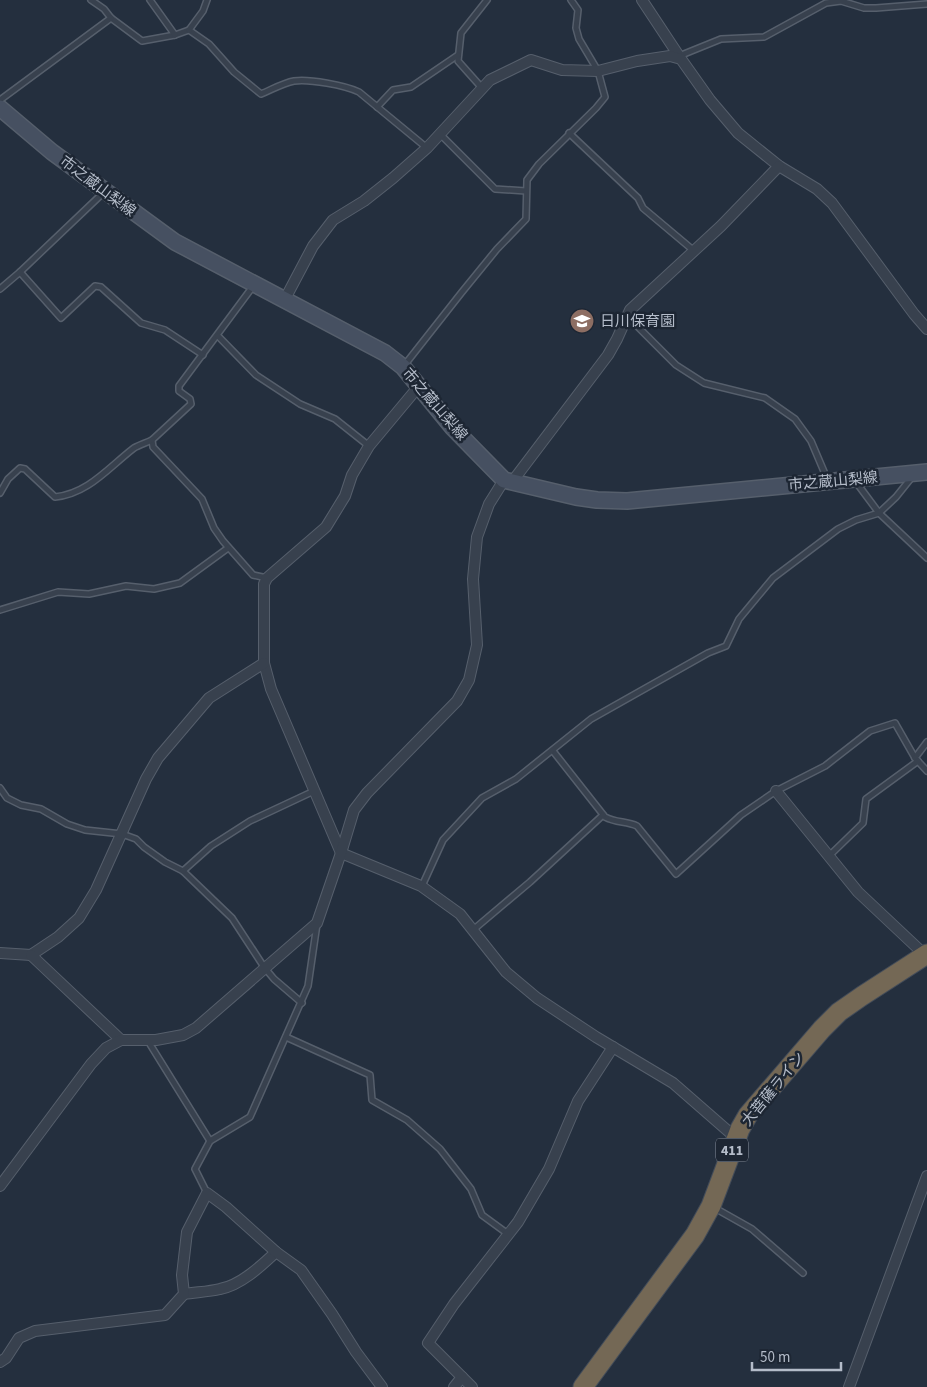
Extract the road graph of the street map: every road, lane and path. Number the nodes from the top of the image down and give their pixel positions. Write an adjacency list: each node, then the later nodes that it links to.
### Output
1 (91, 0): 8 (lane)
2 (150, 0): 10 (lane)
3 (207, 0): 9 (lane)
4 (487, 0): 11 (lane)
5 (570, 0): 13 (lane)
6 (642, 0): 12 (street)
7 (927, 4): 12 (lane)
8 (111, 18): 10 (lane); 15 (lane)
9 (189, 30): 10 (lane); 16 (lane)
10 (175, 35)
11 (458, 55): 14 (lane); 16 (lane)
12 (680, 57): 13 (street); 21 (street)
13 (598, 71): 14 (street); 18 (lane)
14 (482, 88): 19 (street)
15 (0, 100)
16 (377, 107): 20 (lane)
17 (0, 108): 22 (main road, 市之蔵山梨線)
18 (569, 133): 23 (lane); 24 (lane)
19 (440, 134): 20 (street); 23 (lane)
20 (427, 148): 28 (street)
21 (779, 166): 24 (street); 30 (street)
22 (104, 191): 25 (lane); 26 (main road, 市之蔵山梨線)
23 (526, 191): 33 (lane)
24 (693, 250): 29 (street)
25 (20, 272): 27 (lane); 32 (lane)
26 (255, 284): 28 (main road, 市之蔵山梨線); 31 (lane)
27 (0, 289)
28 (285, 299): 33 (main road, 市之蔵山梨線)
29 (627, 316): 39 (street); 40 (lane)
30 (927, 329)
31 (218, 336): 32 (lane); 36 (lane)
32 (203, 355): 35 (lane)
33 (403, 367): 34 (main road, 市之蔵山梨線)
34 (419, 386): 36 (street); 39 (main road, 市之蔵山梨線)
35 (152, 440): 41 (lane); 43 (lane)
36 (369, 446): 45 (street)
37 (921, 472): 38 (main road, 市之蔵山梨線); 42 (lane)
38 (853, 479): 40 (main road, 市之蔵山梨線); 42 (lane)
39 (508, 481): 40 (main road, 市之蔵山梨線); 57 (street)
40 (828, 481)
41 (0, 493)
42 (879, 512): 44 (lane); 49 (lane)
43 (228, 548): 45 (lane); 46 (lane)
44 (927, 558)
45 (267, 578): 47 (street)
46 (0, 610)
47 (264, 663): 53 (street); 56 (street)
48 (927, 742): 50 (lane)
49 (553, 751): 55 (lane); 60 (lane)
50 (917, 759): 51 (lane); 54 (lane); 58 (lane)
51 (927, 772)
52 (0, 788): 56 (lane)
53 (314, 791): 57 (street); 59 (lane)
54 (776, 791): 55 (lane); 58 (street)
55 (603, 815): 62 (lane)
56 (122, 834): 59 (lane); 65 (street)
57 (341, 853): 60 (street); 61 (street)
58 (829, 856): 64 (street)
59 (183, 871): 66 (lane)
60 (422, 886): 62 (street)
61 (317, 923): 66 (street); 67 (lane)
62 (473, 930): 71 (street)
63 (0, 953): 65 (street)
64 (926, 954): 72 (highway, 大菩薩ライン / 411)
65 (31, 955): 69 (street)
66 (264, 967): 67 (lane); 70 (street)
67 (302, 1003): 68 (lane)
68 (286, 1036): 73 (lane); 78 (lane)
69 (121, 1040): 70 (street); 75 (street)
70 (147, 1040): 73 (lane)
71 (613, 1047): 72 (street); 78 (street)
72 (736, 1138): 77 (highway, 大菩薩ライン / 411)
73 (210, 1140): 76 (lane)
74 (927, 1176): 88 (street)
75 (0, 1186)
76 (207, 1193): 79 (street); 81 (street)
77 (711, 1206): 80 (lane); 87 (highway, 大菩薩ライン / 411)
78 (508, 1234): 83 (street)
79 (276, 1252): 81 (street); 84 (street)
80 (803, 1273)
81 (184, 1294): 82 (street)
82 (0, 1362)
83 (462, 1377): 85 (street); 86 (street)
84 (382, 1387)
85 (454, 1387)
86 (472, 1387)
87 (583, 1387)
88 (849, 1387)

